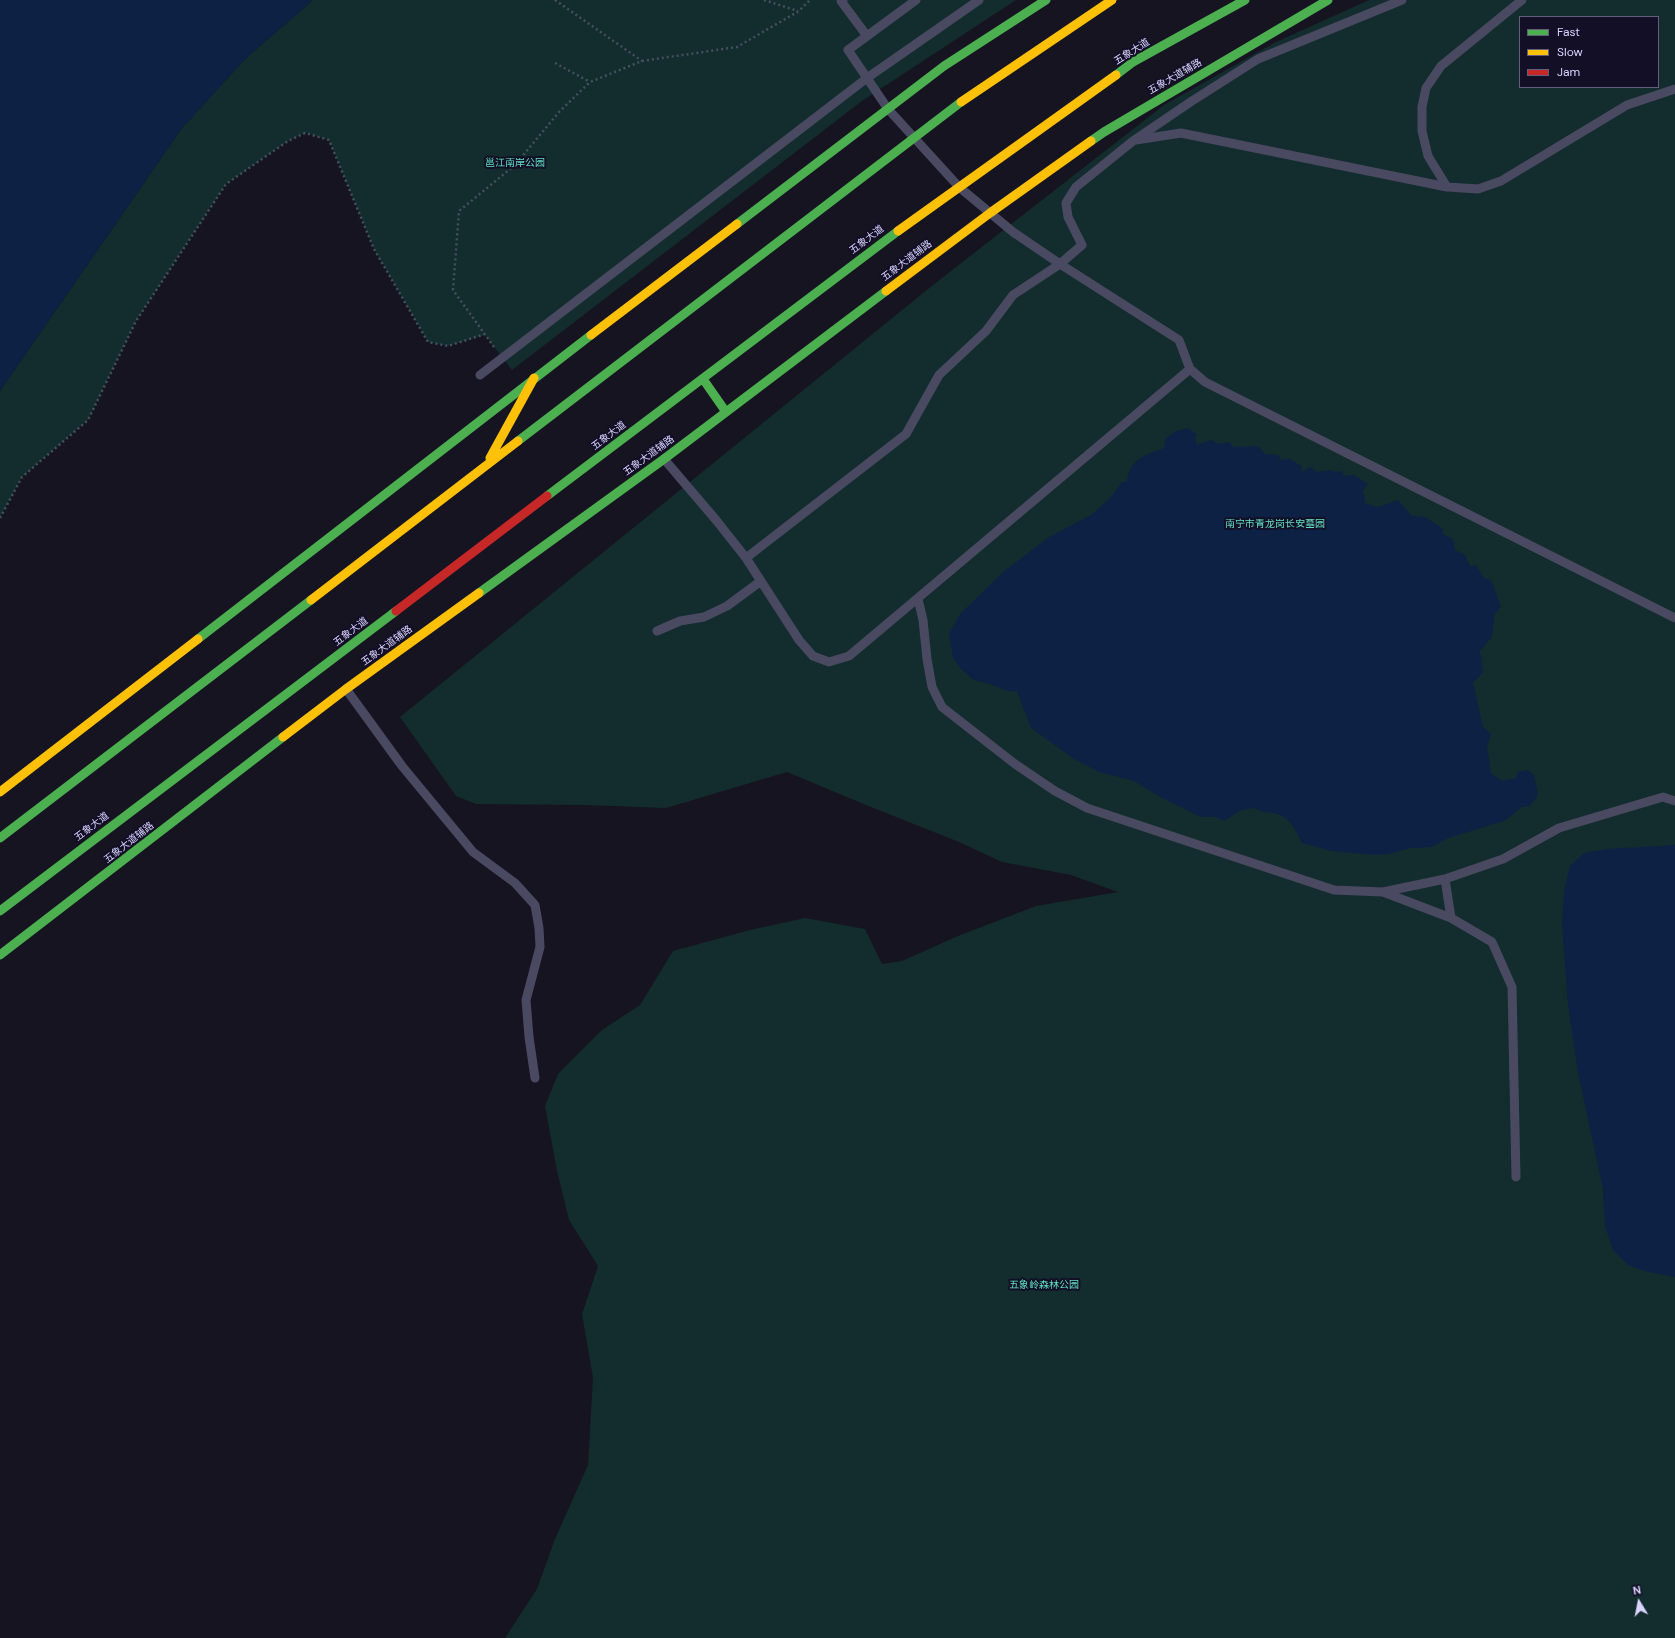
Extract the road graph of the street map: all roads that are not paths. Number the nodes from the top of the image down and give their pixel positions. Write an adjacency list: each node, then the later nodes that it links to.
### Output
1 (843, 0): 10 (lane)
2 (916, 0): 10 (lane)
3 (979, 0): 11 (lane)
4 (1046, 0): 13 (main road)
5 (1112, 0): 14 (main road)
6 (1246, 0): 17 (main road, 五象大道)
7 (1328, 0): 18 (main road, 五象大道辅路)
8 (1402, 0): 15 (lane)
9 (1522, 0): 16 (lane)
10 (867, 36): 11 (lane)
11 (867, 78): 13 (lane); 21 (lane)
12 (1675, 89): 16 (lane)
13 (888, 109): 14 (lane); 22 (main road)
14 (913, 138): 17 (lane); 26 (main road)
15 (1133, 141): 16 (lane); 19 (lane)
16 (1447, 186)
17 (958, 187): 18 (lane); 23 (main road, 五象大道)
18 (990, 213): 19 (lane); 24 (main road, 五象大道辅路)
19 (1060, 264): 20 (lane); 27 (lane)
20 (1190, 369): 29 (lane); 30 (lane)
21 (480, 375)
22 (534, 378): 26 (main road); 33 (main road)
23 (703, 379): 24 (main road); 38 (main road, 五象大道)
24 (726, 412): 25 (main road, 五象大道辅路)
25 (664, 459): 27 (lane); 32 (main road, 五象大道辅路)
26 (485, 466): 35 (main road)
27 (746, 558): 28 (lane)
28 (761, 581): 29 (lane); 31 (lane)
29 (918, 599): 37 (lane)
30 (1675, 618)
31 (658, 632)
32 (346, 689): 40 (main road, 五象大道辅路); 41 (lane)
33 (0, 792)
34 (1675, 801): 36 (lane)
35 (0, 838)
36 (1445, 879): 37 (lane); 39 (lane)
37 (1383, 892): 39 (lane)
38 (0, 911)
39 (1451, 918): 42 (lane)
40 (0, 955)
41 (535, 1078)
42 (1516, 1177)

